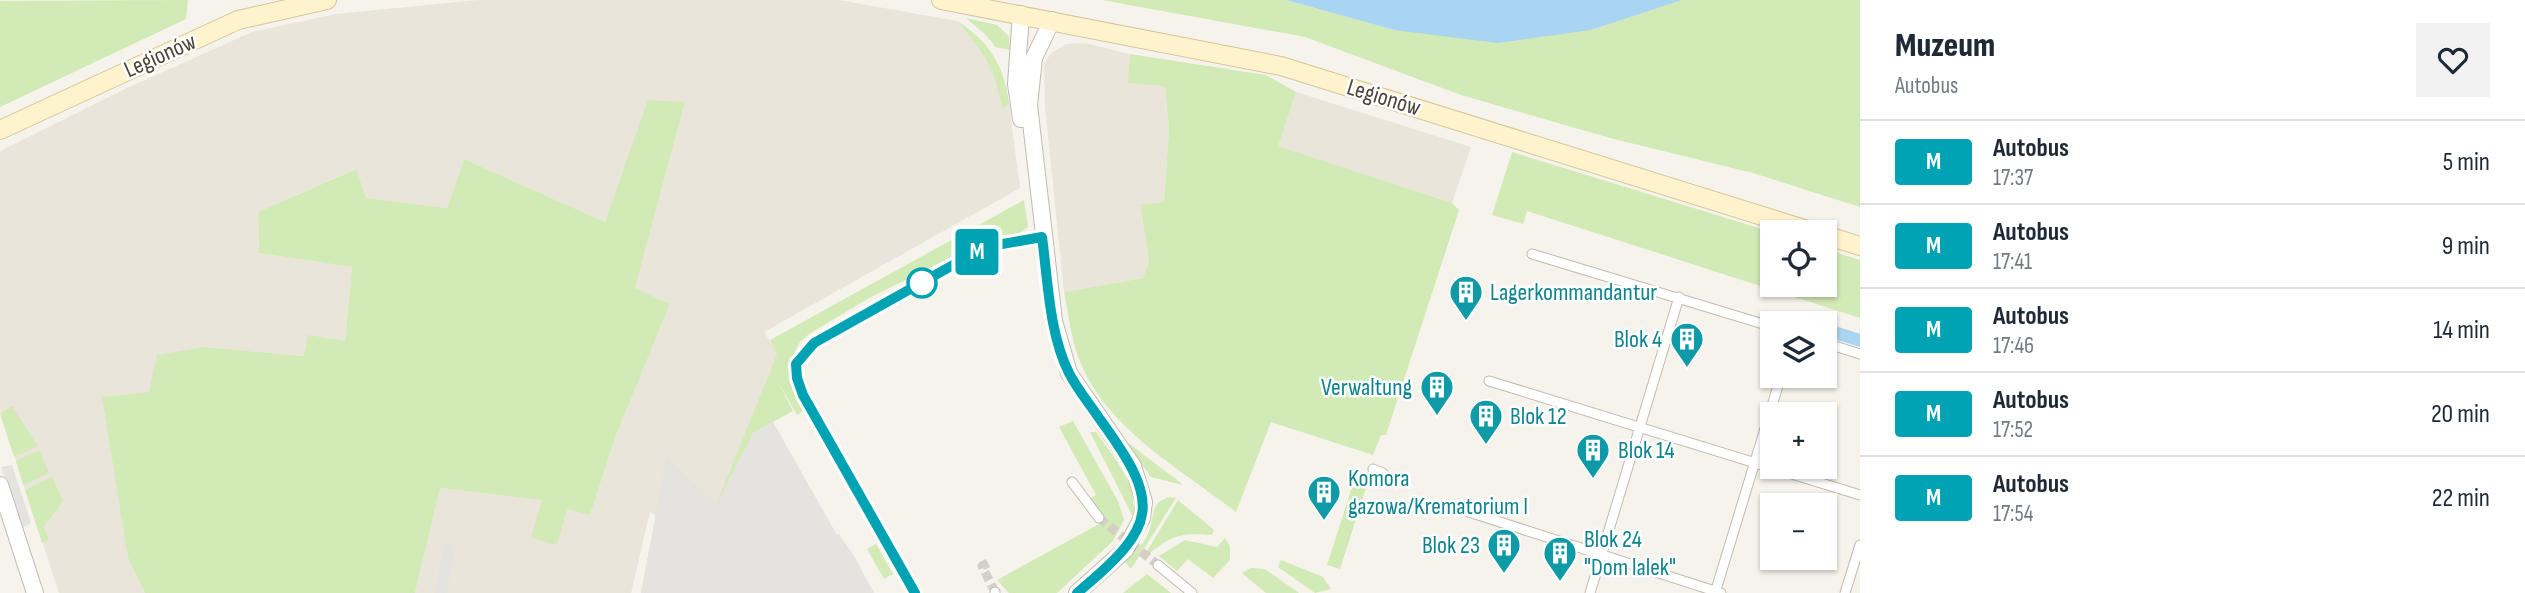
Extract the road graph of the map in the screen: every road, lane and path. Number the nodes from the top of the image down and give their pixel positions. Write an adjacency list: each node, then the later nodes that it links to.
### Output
1 (327, 0): 5 (main road, Legionów)
2 (941, 0): 3 (main road, Legionów)
3 (1021, 14): 4 (main road, Legionów); 6 (street)
4 (1052, 20): 6 (street); 7 (main road, Legionów)
5 (0, 130)
6 (1036, 189): 31 (street)
7 (1775, 220)
8 (1837, 239): 9 (main road)
9 (1860, 246)
10 (1532, 254): 11 (street)
11 (1679, 297): 12 (street); 17 (street)
12 (1760, 323)
13 (1837, 347): 14 (street)
14 (1860, 354)
15 (1489, 382): 17 (street)
16 (1777, 388): 18 (street)
17 (1640, 428): 18 (street); 27 (street)
18 (1755, 463): 23 (street); 29 (street)
19 (1373, 469): 20 (street)
20 (1383, 473)
21 (1072, 482): 25 (street)
22 (0, 485): 30 (street)
23 (1860, 495)
24 (1447, 505): 27 (street)
25 (1099, 518)
26 (1860, 545): 34 (street)
27 (1601, 555): 29 (street); 33 (street)
28 (1158, 565): 32 (street)
29 (1717, 592)
30 (35, 593)
31 (1077, 593)
32 (1192, 593)
33 (1590, 593)
34 (1845, 593)

